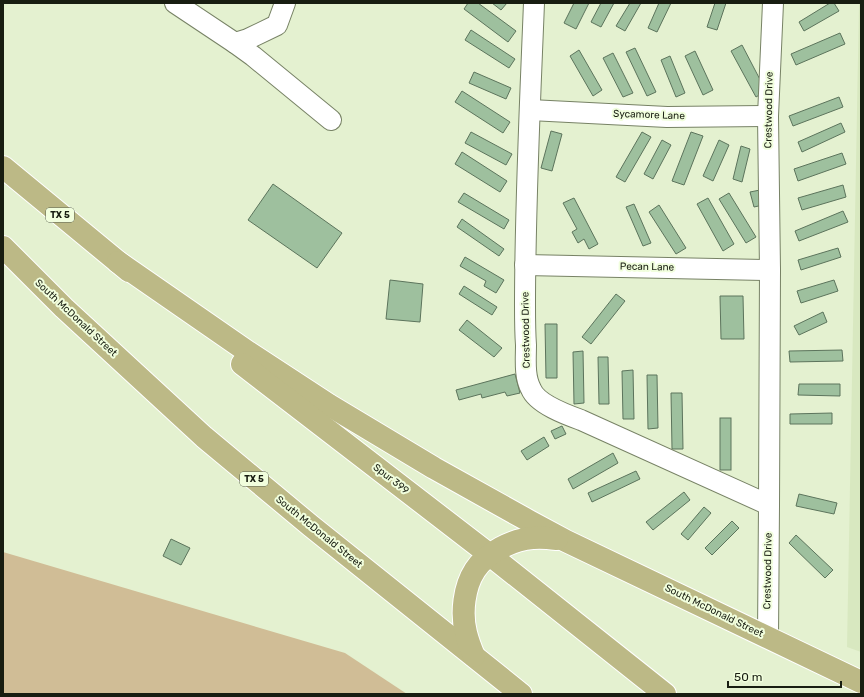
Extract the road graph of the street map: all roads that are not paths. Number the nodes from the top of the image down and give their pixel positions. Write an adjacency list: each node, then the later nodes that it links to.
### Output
1 (175, 3): 5 (lane)
2 (285, 3): 5 (lane)
3 (534, 3): 6 (lane, Crestwood Drive)
4 (772, 3): 7 (lane, Crestwood Drive)
5 (235, 43): 8 (lane)
6 (530, 110): 7 (lane, Sycamore Lane); 12 (lane, Crestwood Drive)
7 (768, 116): 13 (lane, Crestwood Drive)
8 (331, 120)
9 (3, 167): 11 (main road, TX 5)
10 (3, 247): 18 (main road, South McDonald Street / TX 5)
11 (118, 262): 15 (main road, TX 5); 16 (main road, Spur 399)
12 (525, 265): 13 (lane, Pecan Lane); 14 (lane, Crestwood Drive)
13 (770, 270): 14 (lane, Crestwood Drive)
14 (769, 506): 17 (lane, Crestwood Drive)
15 (566, 541): 16 (main road); 17 (main road, South McDonald Street / TX 5)
16 (490, 555): 18 (main road); 21 (main road, Spur 399)
17 (768, 637): 19 (main road, South McDonald Street / TX 5)
18 (474, 656): 20 (main road, South McDonald Street / TX 5)
19 (861, 682)
20 (520, 694)
21 (665, 694)

